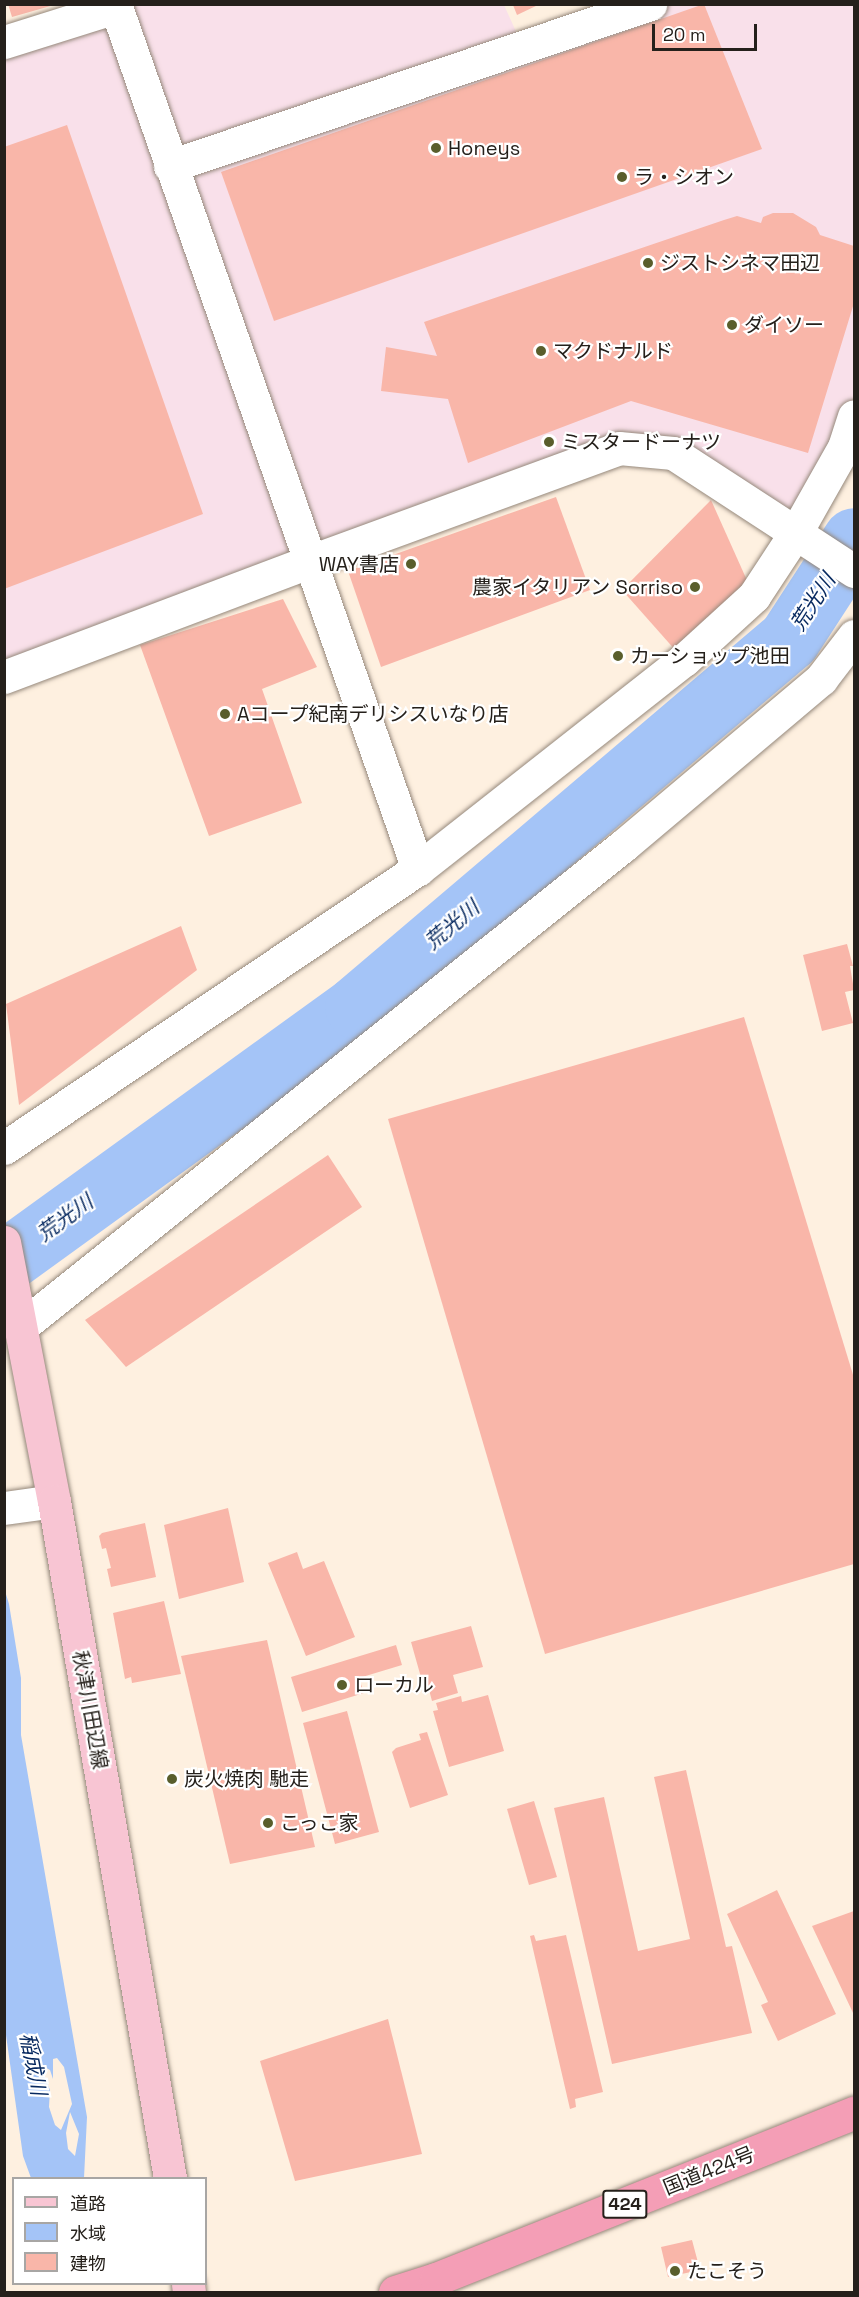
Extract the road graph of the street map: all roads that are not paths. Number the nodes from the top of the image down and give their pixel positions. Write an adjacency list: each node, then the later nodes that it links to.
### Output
1 (650, 4): 4 (street)
2 (116, 6): 3 (street); 4 (street)
3 (4, 42)
4 (170, 166): 7 (street)
5 (855, 417): 6 (street)
6 (806, 538): 7 (street); 8 (street); 11 (street)
7 (311, 561): 10 (street); 11 (street)
8 (855, 572)
9 (855, 636): 14 (street)
10 (4, 677)
11 (418, 869): 12 (street)
12 (4, 1148)
13 (4, 1242): 14 (main road, 秋津川田辺線)
14 (22, 1326): 15 (main road, 秋津川田辺線)
15 (54, 1501): 16 (street); 18 (main road, 秋津川田辺線)
16 (8, 1507)
17 (855, 2113): 19 (highway, 国道424号 / 424)
18 (170, 2177)
19 (394, 2292)

